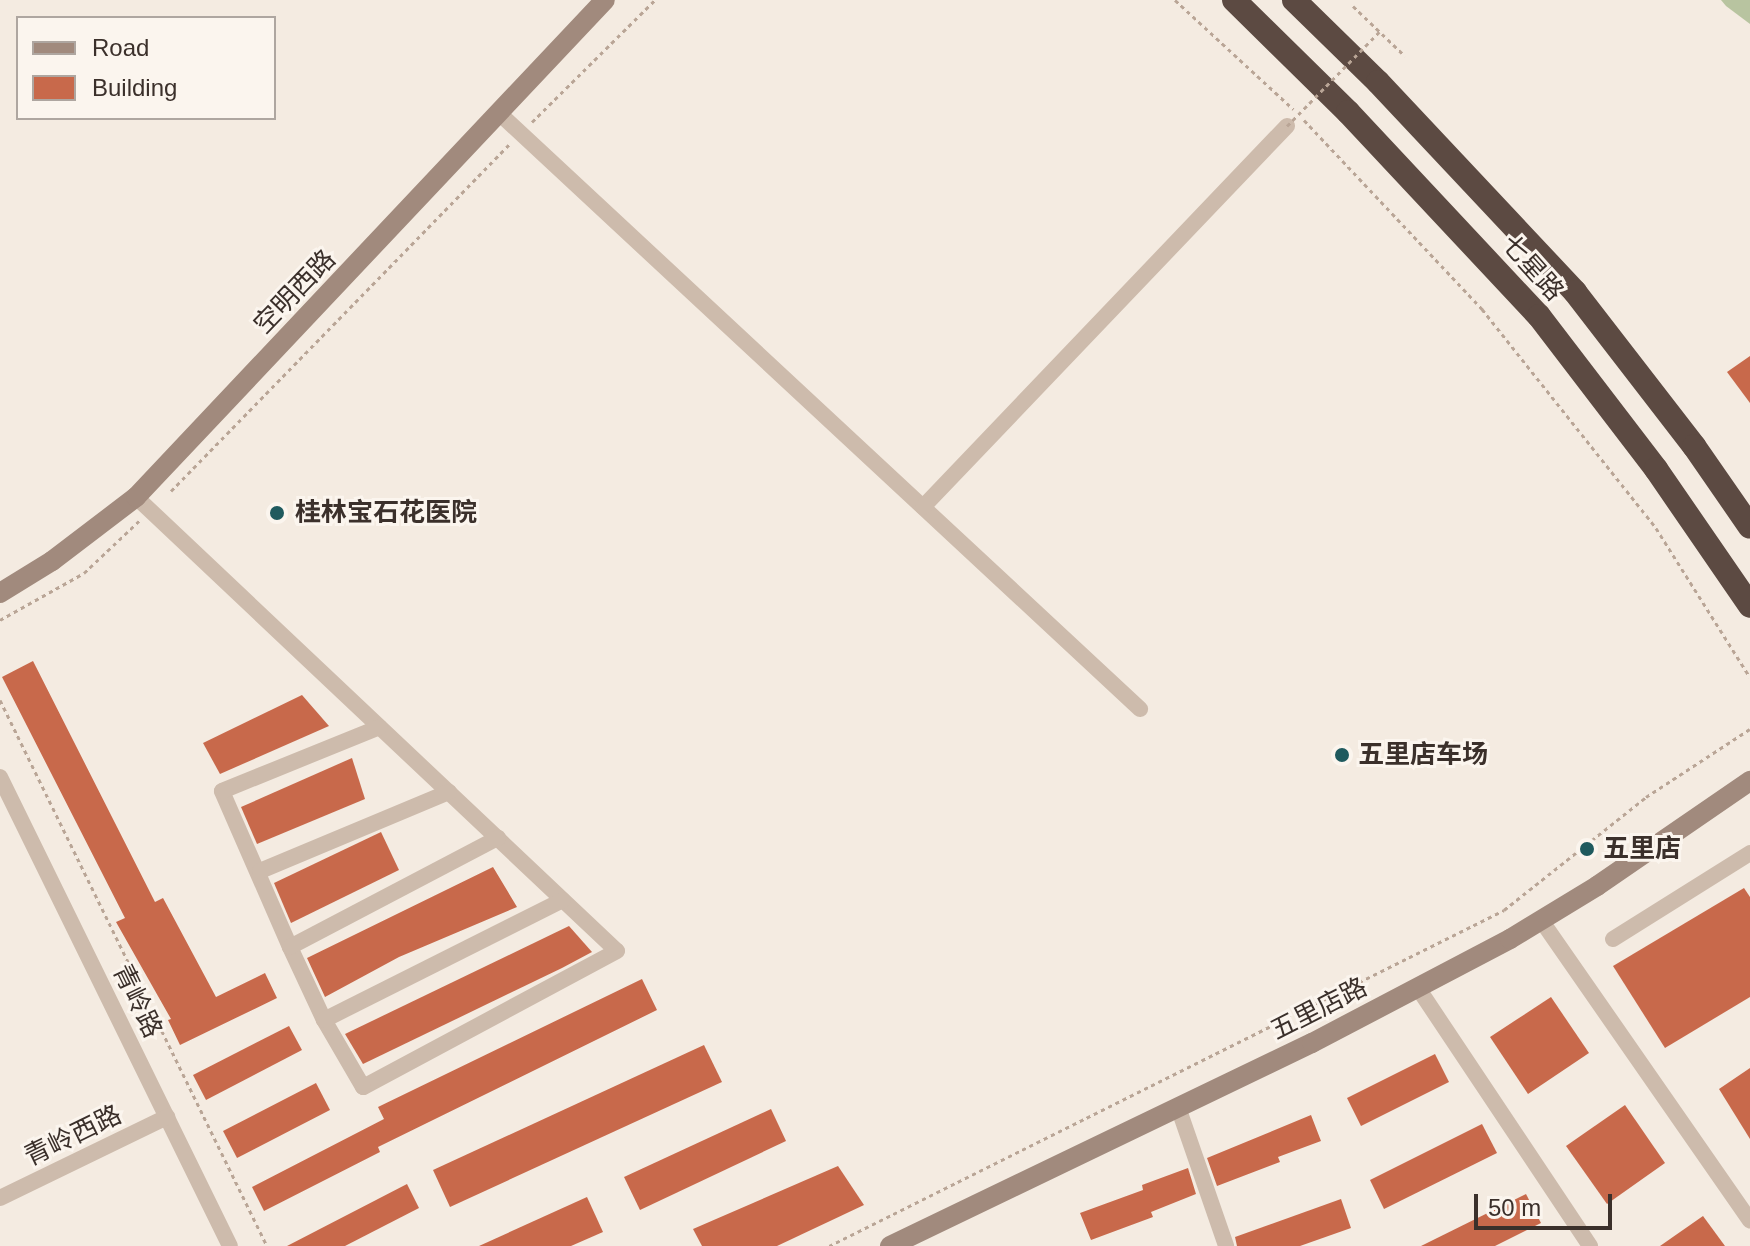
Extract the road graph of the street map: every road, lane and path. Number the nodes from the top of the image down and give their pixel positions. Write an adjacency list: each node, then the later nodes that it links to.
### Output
1 (605, 0): 10 (main road, 空明西路)
2 (655, 0): 13 (path)
3 (1175, 0): 9 (path)
4 (1234, 0): 18 (highway, 七星路)
5 (1294, 0): 16 (highway, 七星路)
6 (1353, 6): 7 (path)
7 (1379, 32): 8 (path); 11 (path, bridge)
8 (1405, 56)
9 (1275, 91): 11 (path); 12 (path)
10 (500, 114): 13 (street); 14 (main road, 空明西路)
11 (1292, 120): 12 (path); 15 (street)
12 (1309, 125): 20 (path)
13 (521, 133): 14 (path); 15 (street)
14 (144, 504): 17 (main road, 空明西路); 19 (path); 23 (street)
15 (923, 507): 22 (street)
16 (1750, 527)
17 (0, 593)
18 (1750, 606)
19 (0, 620)
20 (1750, 677)
21 (0, 700): 42 (path)
22 (1140, 709)
23 (380, 727): 27 (street); 30 (street)
24 (1750, 729): 43 (path)
25 (0, 777): 38 (street, 青岭路)
26 (1750, 781): 32 (main road, 五里店路)
27 (449, 792): 28 (street); 30 (street)
28 (498, 838): 31 (street); 34 (street)
29 (1750, 853): 33 (street)
30 (260, 871): 34 (street)
31 (563, 900): 36 (street); 36 (street)
32 (1541, 920): 35 (main road, 五里店路); 40 (street)
33 (1613, 939)
34 (290, 947): 36 (street)
35 (1418, 988): 37 (main road, 五里店路); 46 (street)
36 (324, 1020)
37 (1178, 1107): 44 (main road, 五里店路); 45 (street)
38 (167, 1117): 39 (street, 青岭西路); 41 (street, 青岭路)
39 (0, 1198)
40 (1750, 1221)
41 (230, 1246)
42 (267, 1246)
43 (829, 1246)
44 (890, 1246)
45 (1226, 1246)
46 (1590, 1246)

